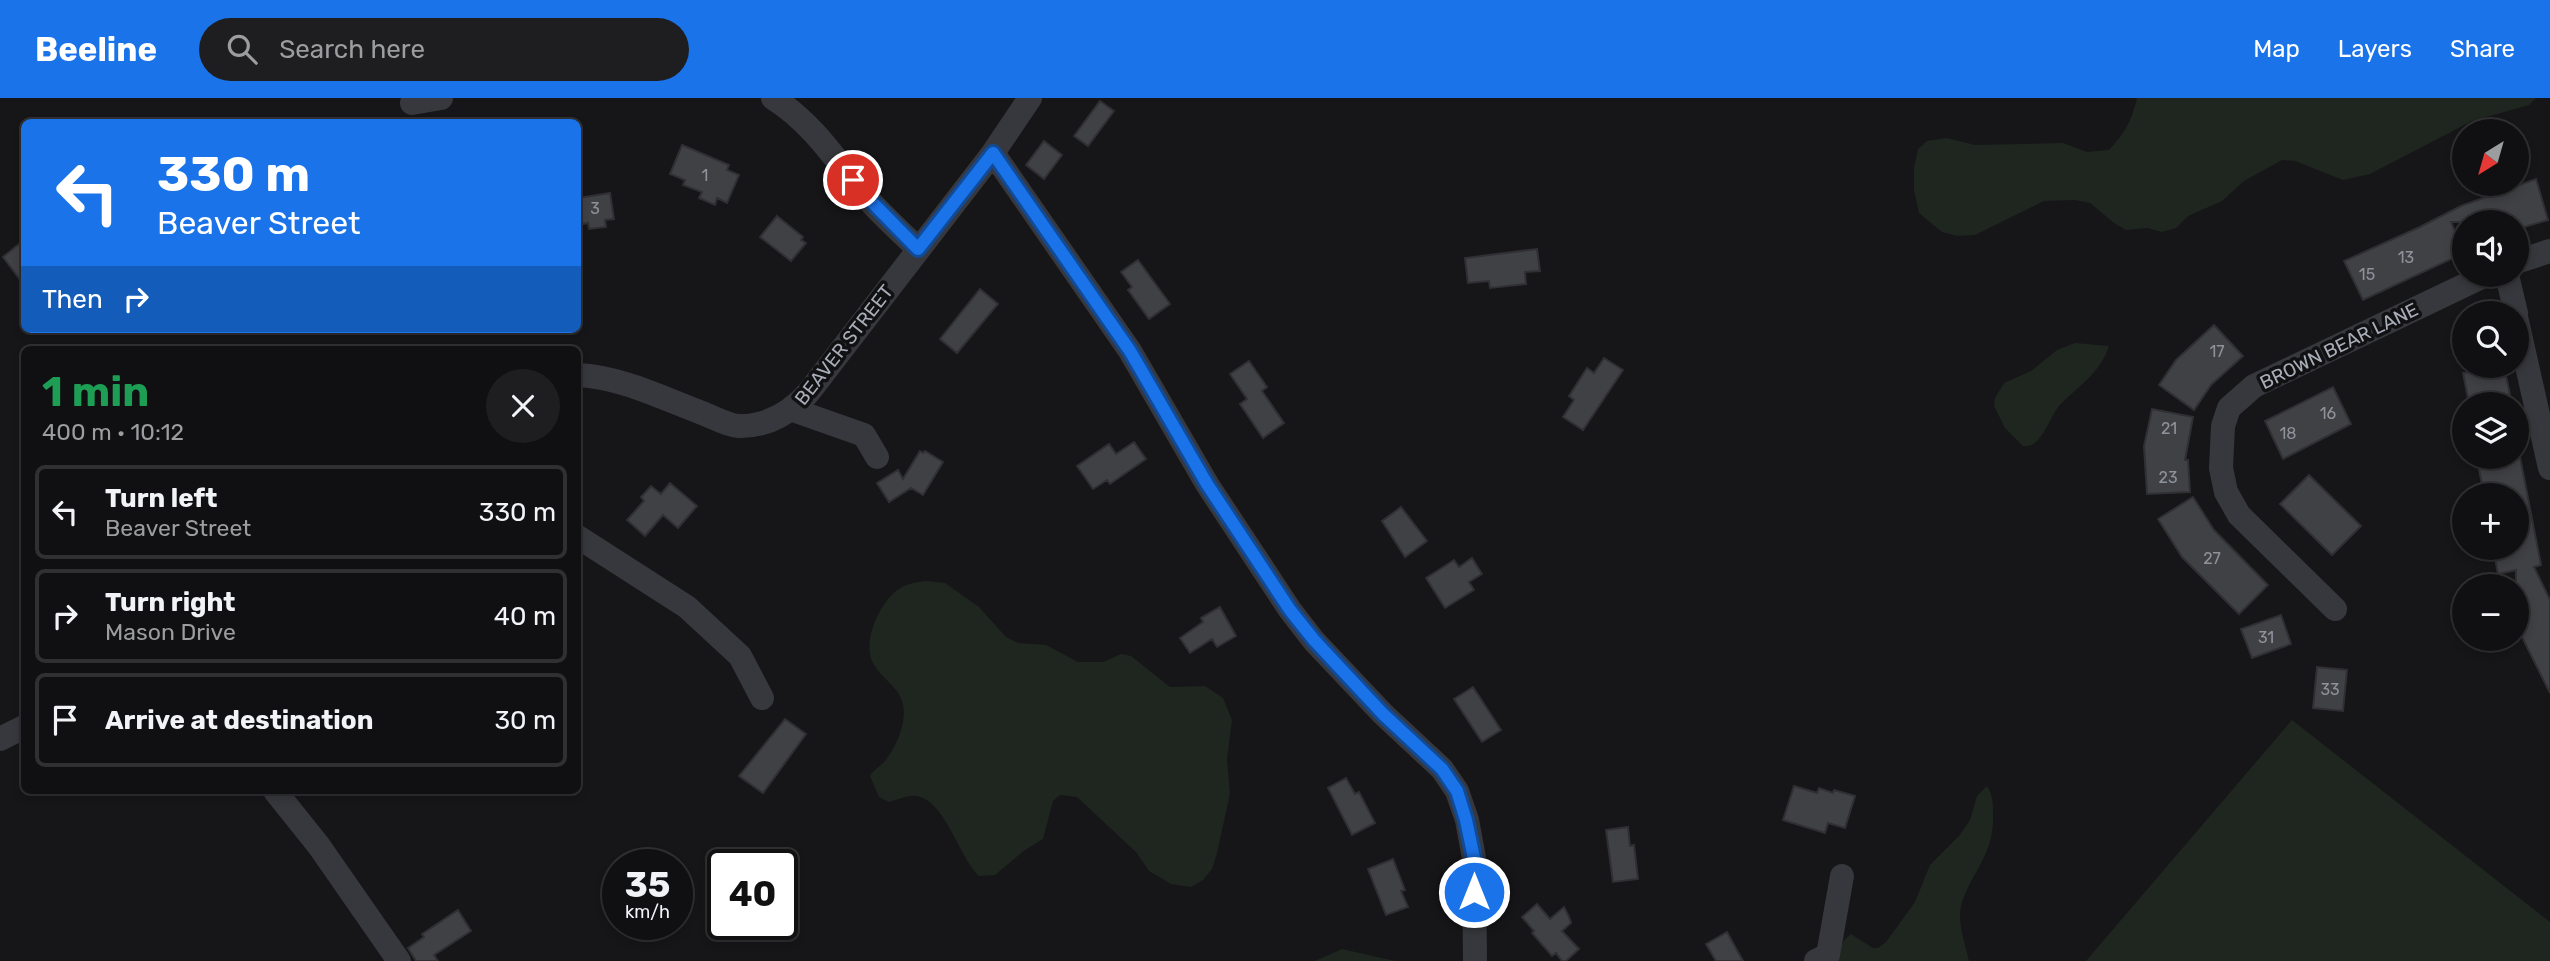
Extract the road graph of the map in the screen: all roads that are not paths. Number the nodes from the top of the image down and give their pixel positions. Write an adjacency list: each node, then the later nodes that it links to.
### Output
1 (441, 98): 4 (street)
2 (773, 98): 6 (street)
3 (1030, 98): 5 (street, BEAVER STREET)
4 (412, 103)
5 (993, 153): 6 (street, BEAVER STREET); 23 (street)
6 (918, 249): 12 (street, BEAVER STREET)
7 (2550, 251): 8 (street)
8 (2529, 258)
9 (2461, 287): 16 (street, BROWN BEAR LANE)
10 (2529, 374): 14 (street)
11 (581, 376): 12 (street, BEAVER STREET)
12 (793, 410): 13 (street)
13 (877, 457)
14 (2550, 468)
15 (581, 539): 17 (street)
16 (2335, 609)
17 (762, 698)
18 (21, 728): 19 (street)
19 (0, 739)
20 (277, 794): 22 (street)
21 (1842, 876): 24 (street)
22 (400, 961)
23 (1475, 961)
24 (1816, 961)

